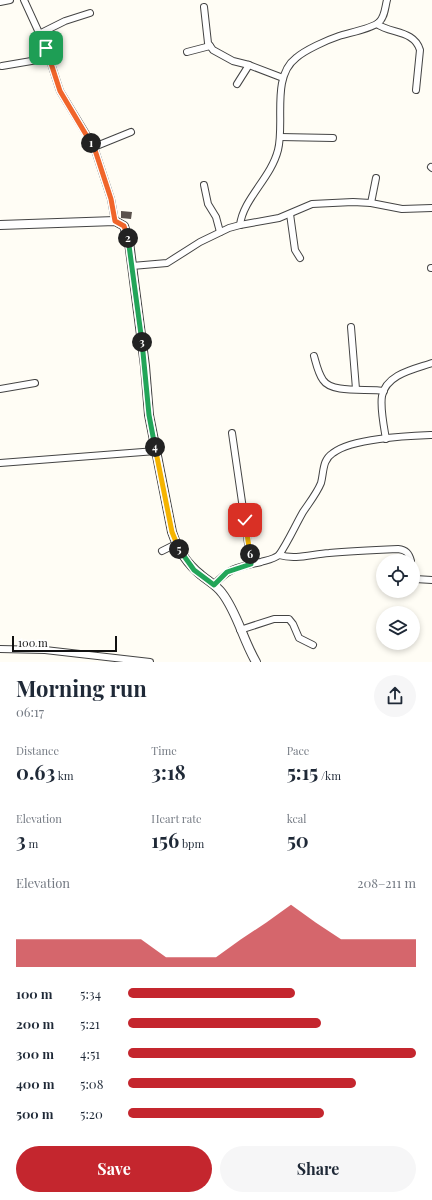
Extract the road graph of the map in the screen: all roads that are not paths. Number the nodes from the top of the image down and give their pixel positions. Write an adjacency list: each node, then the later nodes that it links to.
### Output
1 (10, 0): 4 (street)
2 (24, 0): 8 (street)
3 (387, 0): 7 (street)
4 (0, 2)
5 (204, 6): 9 (street)
6 (90, 13): 8 (street)
7 (378, 24): 14 (street); 16 (street)
8 (39, 34): 11 (street)
9 (210, 46): 10 (street); 12 (street)
10 (187, 52)
11 (49, 58): 13 (street); 20 (street)
12 (249, 65): 14 (street); 15 (street)
13 (2, 66)
14 (283, 78): 18 (street)
15 (237, 84)
16 (416, 90)
17 (131, 132): 20 (street)
18 (280, 137): 19 (street); 27 (street)
19 (333, 138)
20 (94, 147): 26 (street)
21 (376, 178): 23 (street)
22 (204, 185): 29 (street)
23 (371, 203): 24 (street); 25 (street)
24 (432, 208)
25 (290, 214): 27 (street); 30 (street)
26 (115, 221): 28 (street); 31 (street)
27 (240, 224): 29 (street)
28 (0, 225)
29 (220, 232): 31 (street)
30 (300, 258)
31 (132, 266): 42 (street)
32 (351, 327): 37 (street)
33 (314, 356): 37 (street)
34 (432, 363): 38 (street)
35 (35, 383): 36 (street)
36 (0, 389)
37 (356, 389): 38 (street)
38 (384, 391): 41 (street)
39 (232, 433): 48 (street)
40 (432, 435): 41 (street)
41 (386, 439): 47 (street)
42 (156, 451): 43 (street); 44 (street)
43 (0, 463)
44 (176, 544): 45 (street); 51 (street)
45 (162, 552)
46 (409, 554): 47 (street)
47 (279, 555): 48 (street)
48 (251, 564): 51 (street)
49 (420, 579): 50 (street)
50 (432, 580)
51 (214, 585): 52 (street)
52 (240, 630): 53 (street); 56 (street)
53 (312, 645)
54 (0, 649): 55 (street)
55 (150, 662)
56 (256, 662)

